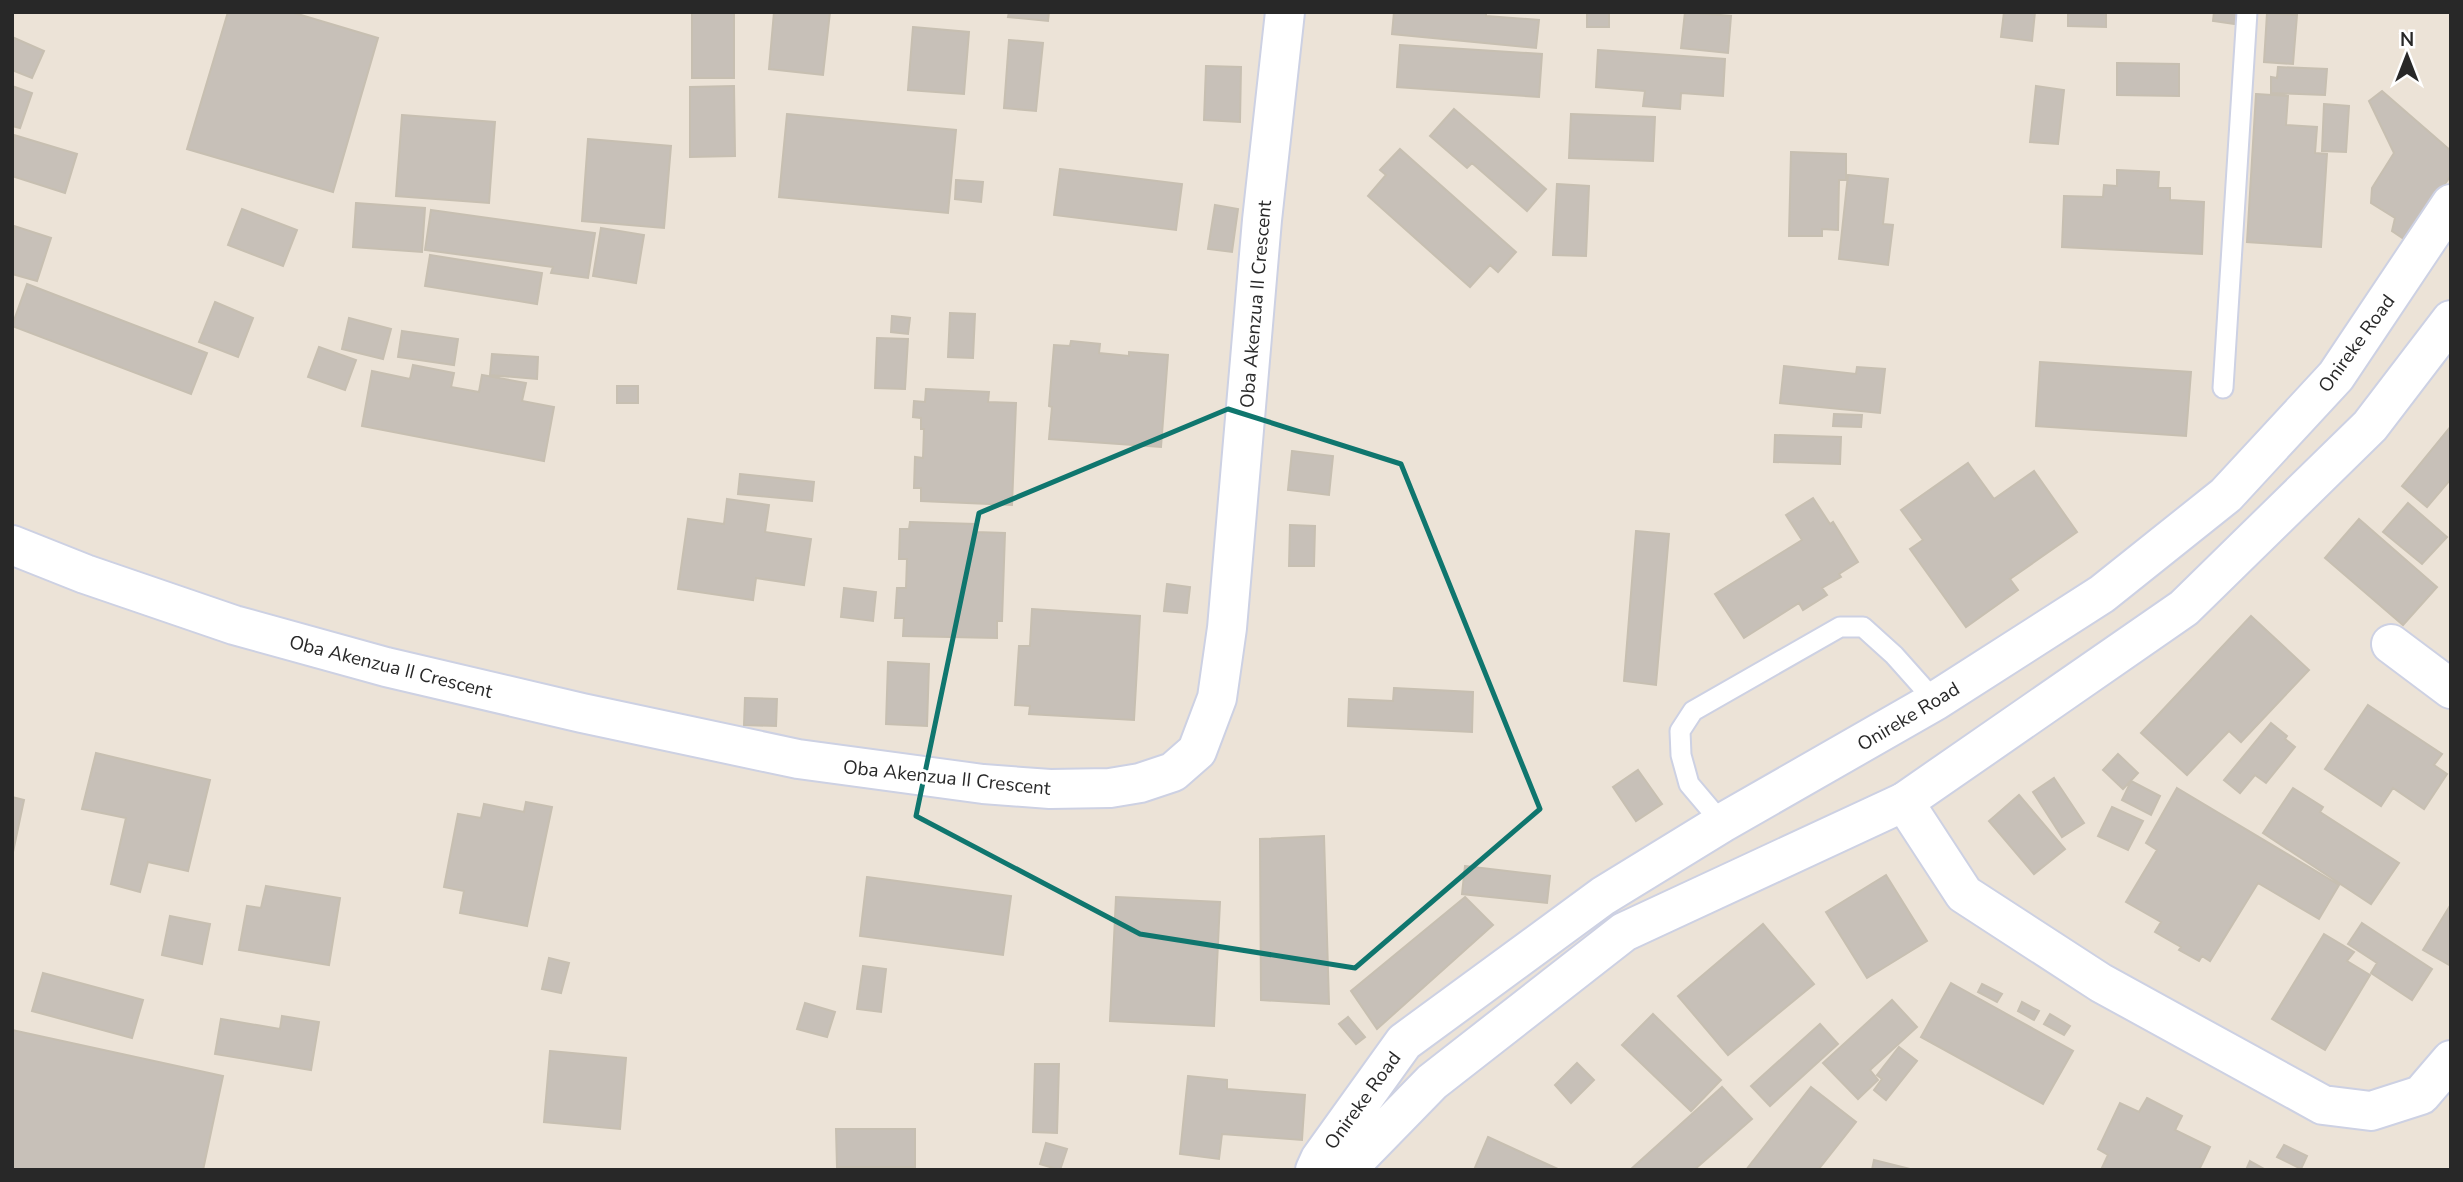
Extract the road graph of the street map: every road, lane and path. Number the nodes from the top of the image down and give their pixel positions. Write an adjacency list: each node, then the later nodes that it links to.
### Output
1 (1285, 12): 6 (main road, Oba Akenzua II Crescent)
2 (2247, 12): 5 (lane)
3 (2451, 204): 9 (main road, Onireke Road)
4 (2451, 320): 10 (main road, Onireke Road)
5 (2222, 388)
6 (12, 545)
7 (2390, 645): 8 (main road)
8 (2451, 689)
9 (1935, 701): 11 (main road, Onireke Road); 11 (lane)
10 (1904, 802): 13 (main road, Onireke Road); 14 (main road)
11 (1722, 823): 12 (main road, Onireke Road)
12 (1603, 896): 13 (main road); 15 (main road, Onireke Road)
13 (1624, 932): 16 (main road, Onireke Road)
14 (2451, 1060)
15 (1315, 1170)
16 (1349, 1170)

